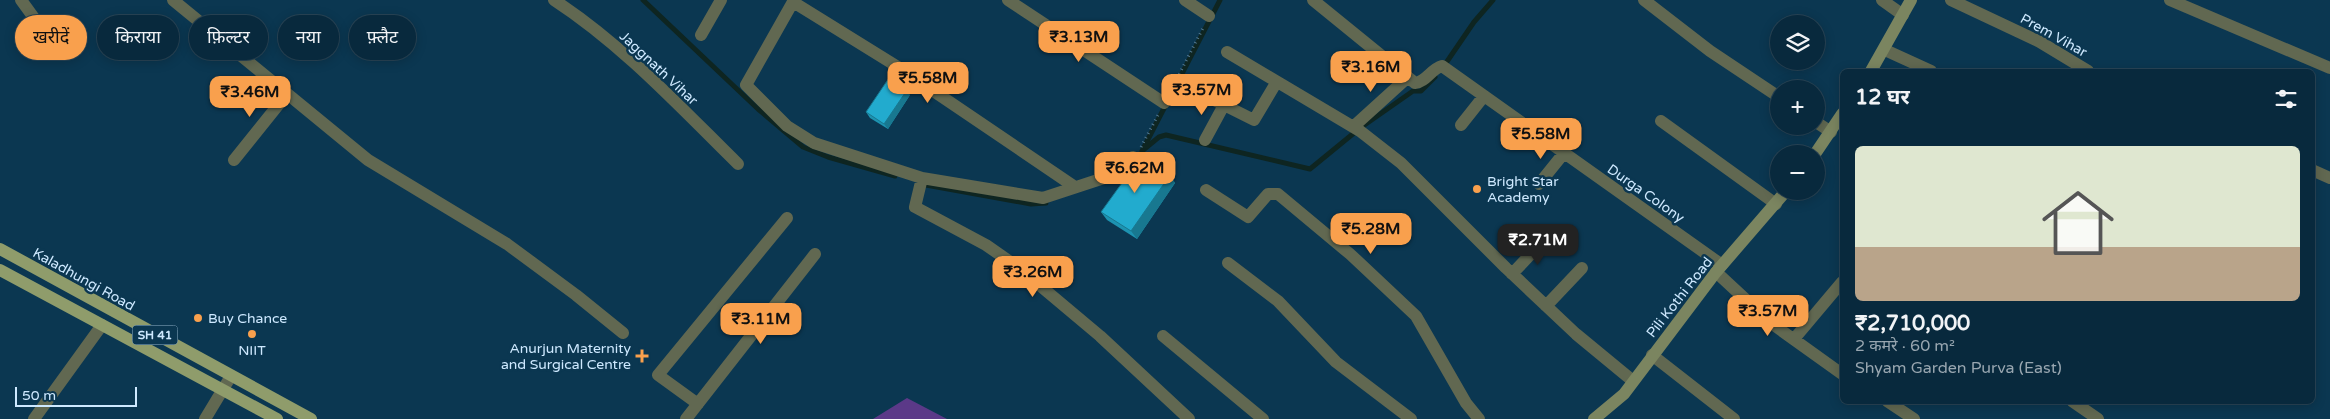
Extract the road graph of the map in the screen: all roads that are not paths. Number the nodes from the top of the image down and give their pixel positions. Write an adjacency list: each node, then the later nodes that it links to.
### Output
1 (20, 0): 14 (street)
2 (173, 0): 27 (street)
3 (554, 0): 43 (street, Jaggnath Vihar)
4 (721, 0): 17 (street)
5 (1008, 0): 30 (street)
6 (1184, 0): 16 (street)
7 (1314, 0): 24 (street)
8 (1644, 0): 26 (street)
9 (1882, 0): 15 (street)
10 (1911, 0): 15 (street)
11 (1952, 0): 23 (street, Prem Vihar)
12 (2170, 0): 20 (street)
13 (793, 1): 45 (street); 48 (street)
14 (31, 15)
15 (1903, 15): 18 (street)
16 (1209, 16)
17 (701, 35)
18 (1885, 50): 21 (street); 22 (street)
19 (1227, 52): 25 (street)
20 (2330, 68)
21 (1872, 69)
22 (1927, 69)
23 (2085, 69)
24 (1406, 78): 29 (street, Durga Colony); 35 (street)
25 (1276, 83): 31 (street); 35 (street)
26 (1770, 90)
27 (287, 94): 42 (street); 64 (street)
28 (1204, 95): 31 (street)
29 (1484, 96): 34 (street); 40 (street, Durga Colony)
30 (1164, 103)
31 (1224, 105): 38 (street)
32 (1840, 117): 37 (street)
33 (1661, 121): 51 (street)
34 (1461, 125)
35 (1353, 127): 60 (street)
36 (1825, 128): 37 (street)
37 (1831, 132): 39 (street)
38 (1204, 140)
39 (1822, 145)
40 (1564, 153): 47 (street); 58 (street, Durga Colony)
41 (1133, 157): 48 (street)
42 (234, 160)
43 (738, 164)
44 (2315, 171): 46 (street)
45 (922, 178): 48 (street); 80 (street)
46 (2330, 178)
47 (1539, 184)
48 (1075, 187)
49 (1206, 190): 83 (street)
50 (1779, 200): 51 (street, Pili Kothi Road)
51 (1776, 204): 58 (street, Pili Kothi Road)
52 (787, 218): 72 (street)
53 (1544, 240): 60 (street)
54 (0, 250): 69 (main road, Kaladhungi Road / SH 41)
55 (815, 254): 72 (street)
56 (1228, 263): 82 (street)
57 (1582, 268): 62 (street)
58 (1719, 269): 66 (street, Durga Colony); 67 (street, Pili Kothi Road)
59 (0, 270): 63 (main road, SH 41)
60 (1512, 274): 62 (street)
61 (1840, 284): 66 (street)
62 (1546, 306): 70 (street)
63 (102, 325): 71 (main road, SH 41); 75 (street)
64 (623, 334)
65 (1163, 336): 81 (street)
66 (1794, 340): 68 (street, Durga Colony)
67 (1652, 355): 70 (street, Pili Kothi Road); 85 (street)
68 (1840, 373)
69 (231, 376): 71 (street); 78 (main road, Kaladhungi Road / SH 41)
70 (1633, 381): 84 (street, Pili Kothi Road)
71 (224, 390): 76 (street); 77 (main road, SH 41)
72 (698, 404): 79 (street)
73 (1893, 404): 86 (street)
74 (2076, 404): 87 (street)
75 (34, 419)
76 (205, 419)
77 (277, 419)
78 (311, 419)
79 (686, 419)
80 (1189, 419)
81 (1263, 419)
82 (1411, 419)
83 (1479, 419)
84 (1594, 419)
85 (1734, 419)
86 (1914, 419)
87 (2098, 419)

